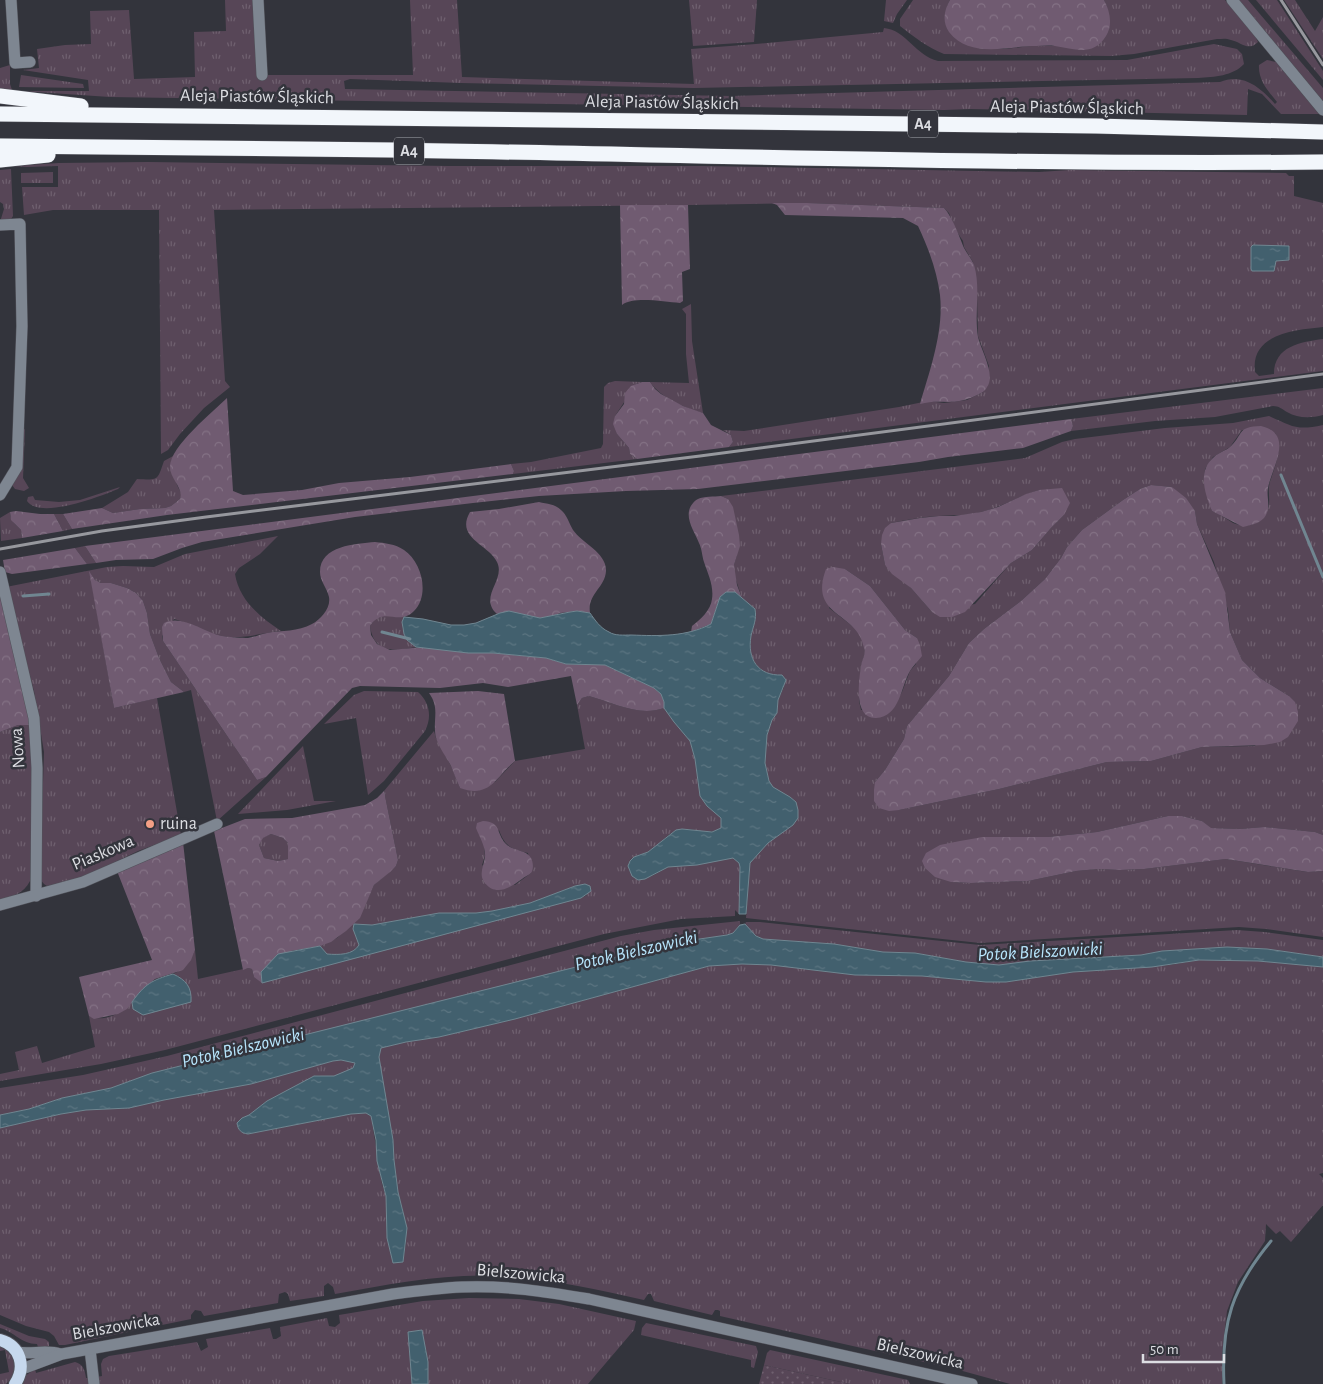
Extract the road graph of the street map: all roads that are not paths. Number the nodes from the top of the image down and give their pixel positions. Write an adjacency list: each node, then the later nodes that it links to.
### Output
1 (11, 0): 4 (street)
2 (258, 0): 5 (street)
3 (1232, 0): 7 (street)
4 (30, 62)
5 (262, 75)
6 (0, 96): 9 (highway)
7 (1323, 110)
8 (0, 114): 9 (highway, Aleja Piastów Śląskich / A4)
9 (144, 115): 10 (highway, Aleja Piastów Śląskich / A4)
10 (1323, 132)
11 (0, 146): 12 (highway, A4)
12 (147, 147): 13 (highway); 14 (highway, A4)
13 (0, 160)
14 (1323, 162)
15 (0, 225): 16 (street)
16 (2, 488)
17 (0, 572): 19 (street, Nowa)
18 (217, 824): 19 (street, Piaskowa)
19 (36, 896): 20 (street, Piaskowa)
20 (0, 905)
21 (0, 1340): 23 (main road)
22 (90, 1349): 24 (street, Bielszowicka); 27 (street); 28 (street, Bielszowicka)
23 (17, 1352): 24 (street); 25 (main road)
24 (62, 1354): 25 (street)
25 (22, 1369): 26 (main road)
26 (15, 1384)
27 (94, 1384)
28 (972, 1384)

